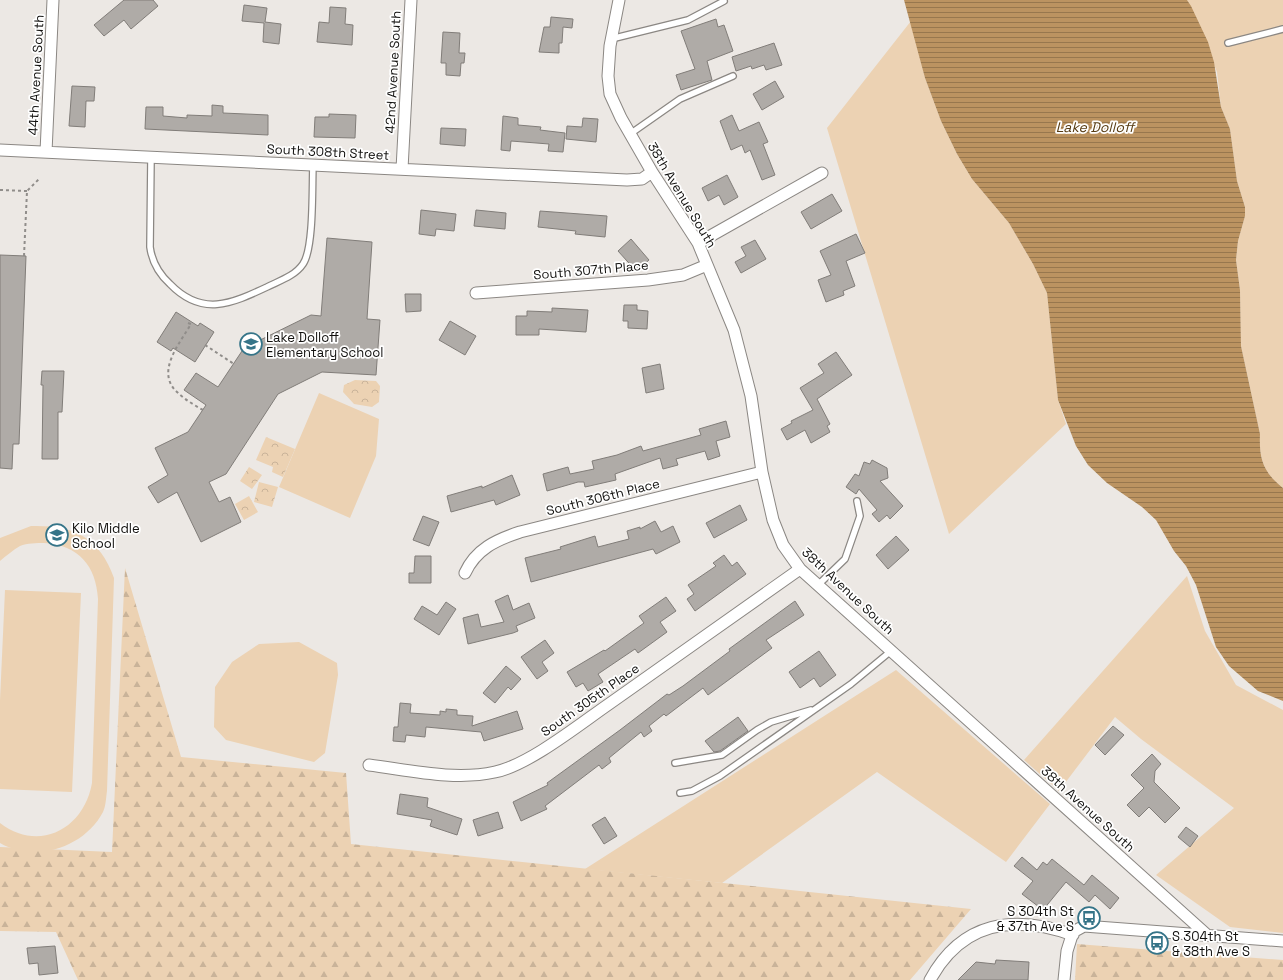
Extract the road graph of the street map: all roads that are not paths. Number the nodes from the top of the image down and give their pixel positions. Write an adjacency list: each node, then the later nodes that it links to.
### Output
1 (53, 0): 11 (street, 44th Avenue South)
2 (411, 0): 14 (street, 42nd Avenue South)
3 (619, 0): 6 (street, 38th Avenue South)
4 (724, 1): 6 (lane)
5 (1283, 29): 7 (lane)
6 (610, 39): 9 (street, 38th Avenue South)
7 (1228, 43)
8 (733, 76): 9 (lane)
9 (630, 134): 15 (street, 38th Avenue South)
10 (0, 150): 11 (street, South 308th Street)
11 (46, 152): 12 (street, South 308th Street)
12 (151, 157): 13 (street, South 308th Street); 13 (lane)
13 (313, 165): 14 (street, South 308th Street)
14 (402, 169): 15 (street, South 308th Street)
15 (652, 172): 17 (street, 38th Avenue South)
16 (822, 173): 17 (street)
17 (698, 243): 18 (street, 38th Avenue South)
18 (707, 265): 19 (street, South 307th Place); 20 (street, 38th Avenue South)
19 (476, 293)
20 (762, 472): 22 (street, 38th Avenue South); 23 (street, South 306th Place)
21 (857, 501): 24 (lane)
22 (800, 569): 24 (street, 38th Avenue South); 28 (street, South 305th Place)
23 (465, 573)
24 (818, 585): 25 (street, 38th Avenue South)
25 (891, 650): 26 (lane); 30 (street, 38th Avenue South)
26 (817, 708): 27 (lane); 29 (lane)
27 (675, 763)
28 (369, 764)
29 (680, 793)
30 (1206, 934): 31 (street); 32 (street)
31 (1073, 935): 33 (street); 34 (street)
32 (1283, 941)
33 (930, 980)
34 (1064, 980)

